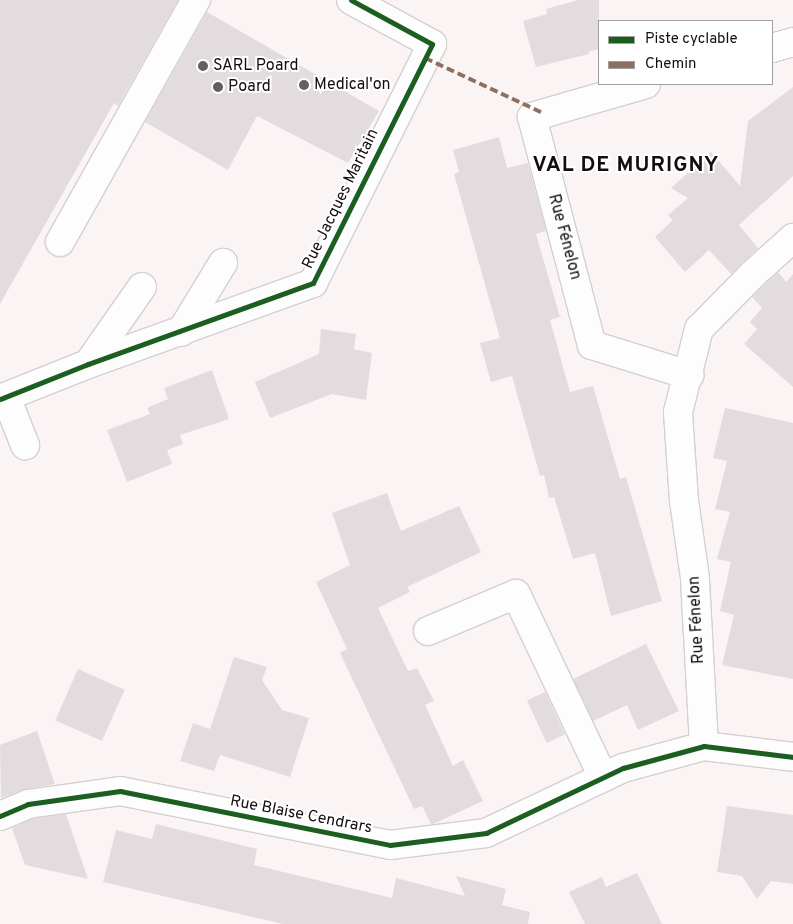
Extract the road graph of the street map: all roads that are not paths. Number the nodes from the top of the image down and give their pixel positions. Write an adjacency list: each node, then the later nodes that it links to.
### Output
1 (196, 0): 7 (street)
2 (351, 0): 10 (street, Rue Jacques Maritain)
3 (793, 42): 4 (street)
4 (773, 48)
5 (643, 85): 12 (street, Rue Fénelon)
6 (793, 238): 12 (street, Rue Fénelon)
7 (60, 242)
8 (223, 263): 10 (street)
9 (142, 287): 11 (street)
10 (181, 332): 11 (street, Rue Jacques Maritain)
11 (88, 364): 13 (street, Rue Jacques Maritain)
12 (689, 375): 16 (street, Rue Fénelon)
13 (3, 398): 14 (street, Rue Jacques Maritain)
14 (25, 445)
15 (428, 631): 18 (street)
16 (704, 746): 17 (street, Rue Blaise Cendrars); 18 (street, Rue Blaise Cendrars)
17 (793, 757)
18 (603, 777): 19 (street, Rue Blaise Cendrars)
19 (0, 816)

